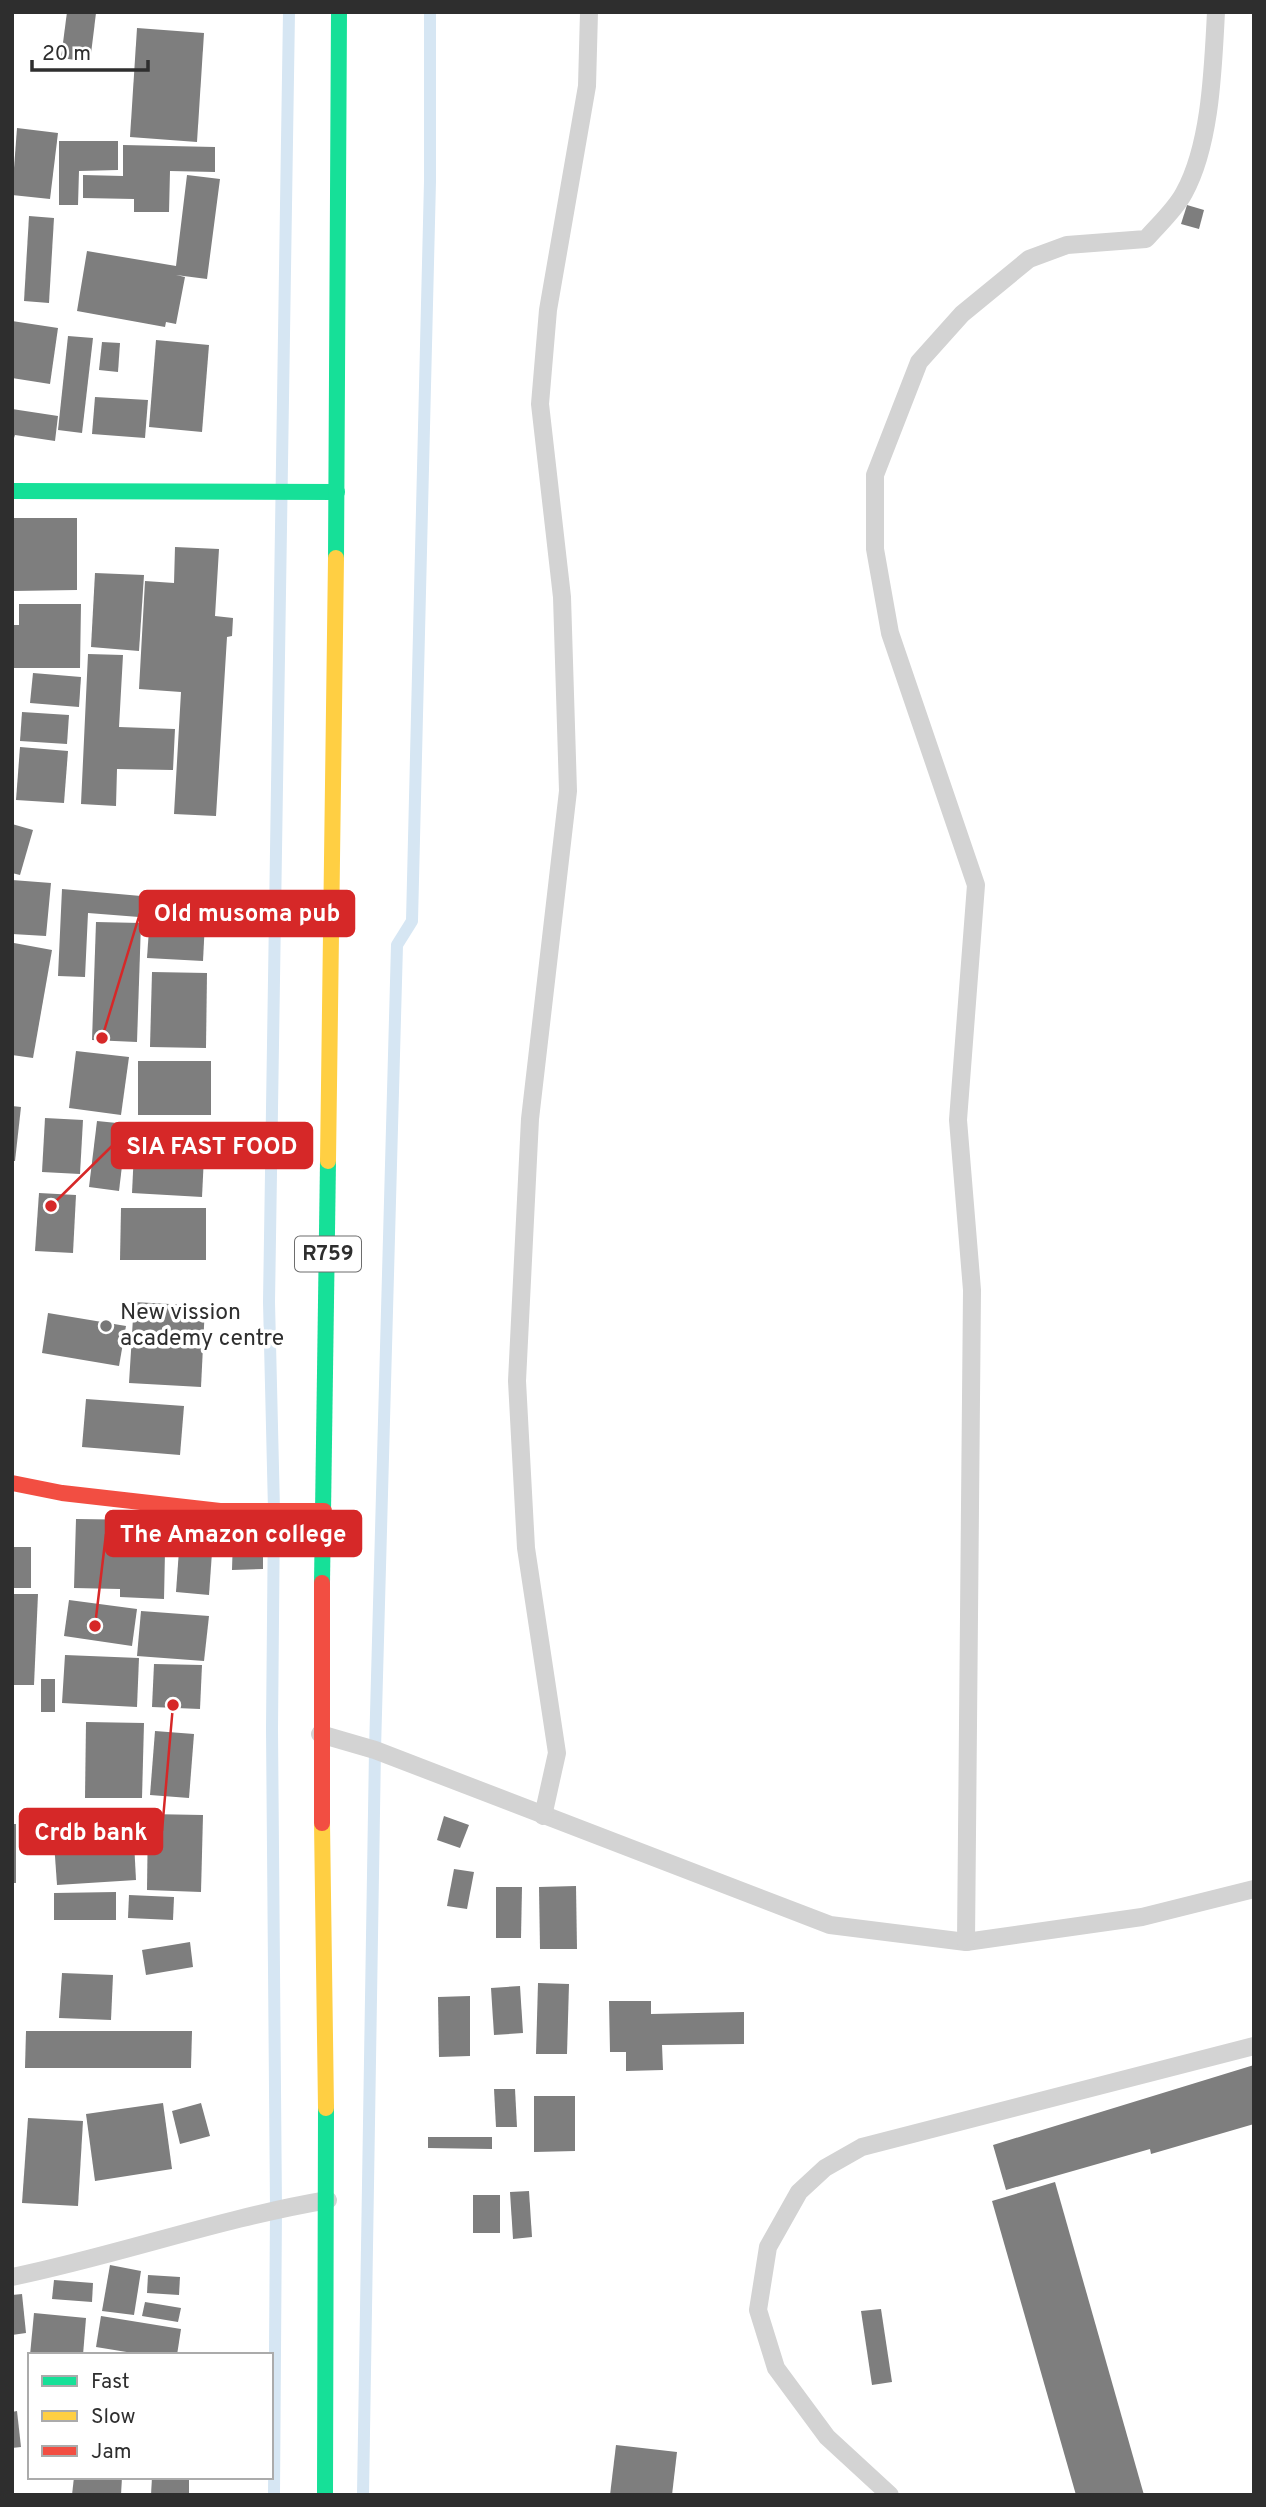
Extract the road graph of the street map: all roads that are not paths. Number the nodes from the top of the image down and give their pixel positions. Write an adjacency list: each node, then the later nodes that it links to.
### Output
1 (339, 12): 5 (main road, R759)
2 (589, 12): 9 (lane)
3 (1216, 12): 11 (lane)
4 (12, 491): 5 (main road)
5 (337, 492): 7 (main road, R759)
6 (12, 1483): 7 (main road)
7 (324, 1511): 8 (main road, R759)
8 (320, 1734): 9 (lane); 13 (main road, R759)
9 (543, 1816): 11 (lane)
10 (1254, 1889): 11 (lane)
11 (965, 1942)
12 (1254, 2046): 16 (lane)
13 (328, 2200): 14 (lane); 15 (main road, R759)
14 (12, 2277)
15 (325, 2495)
16 (890, 2495)

